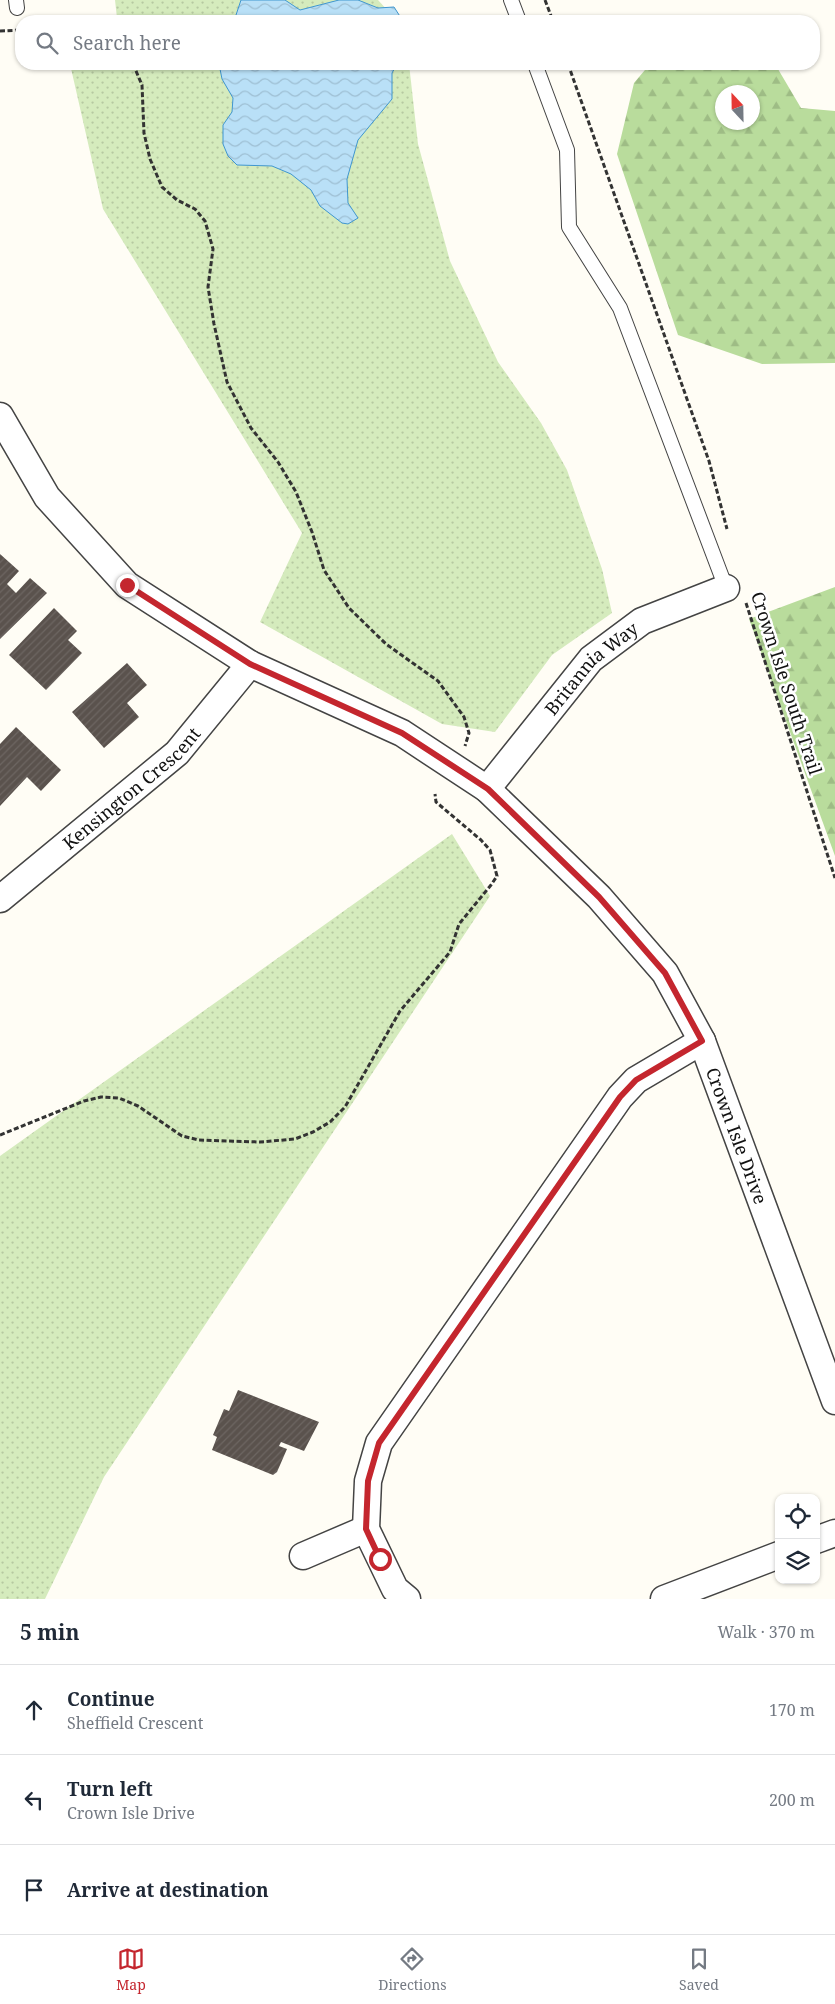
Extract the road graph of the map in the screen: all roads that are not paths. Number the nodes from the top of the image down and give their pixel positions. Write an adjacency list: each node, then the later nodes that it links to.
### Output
1 (511, 0): 2 (lane)
2 (517, 15)
3 (537, 70): 5 (lane)
4 (0, 416): 6 (street, Crown Isle Drive)
5 (736, 594): 7 (street, Britannia Way)
6 (250, 664): 7 (street, Crown Isle Drive); 8 (street, Kensington Crescent)
7 (488, 789): 9 (street, Crown Isle Drive)
8 (0, 899)
9 (702, 1041): 10 (street, Crown Isle Drive); 11 (street)
10 (835, 1401)
11 (366, 1529): 14 (street); 16 (street)
12 (835, 1533): 13 (street)
13 (819, 1539)
14 (303, 1556)
15 (775, 1557): 17 (street)
16 (407, 1599)
17 (664, 1599)

